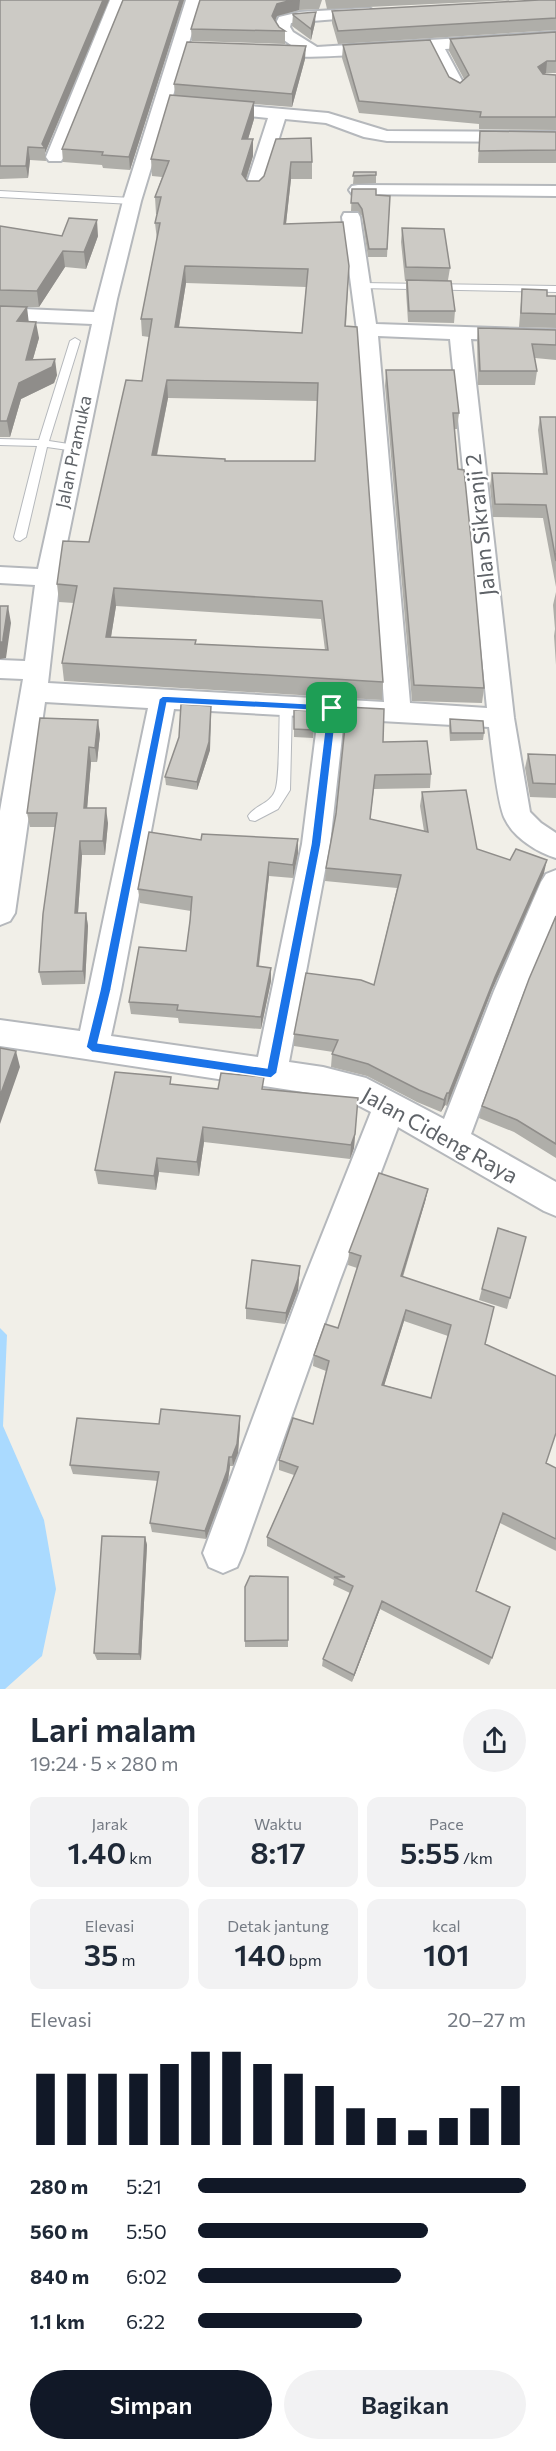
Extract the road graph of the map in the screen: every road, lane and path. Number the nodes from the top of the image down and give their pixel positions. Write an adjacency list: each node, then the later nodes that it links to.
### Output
1 (118, 0): 14 (street)
2 (194, 0): 6 (street, Jalan Pramuka)
3 (381, 12): 9 (street)
4 (556, 36): 5 (street)
5 (435, 44): 9 (street); 10 (street)
6 (179, 47): 7 (street); 11 (street, Jalan Pramuka)
7 (201, 48)
8 (257, 50): 9 (street)
9 (316, 52)
10 (458, 88)
11 (160, 103): 12 (street); 19 (street, Jalan Pramuka)
12 (278, 114): 13 (street); 17 (street)
13 (556, 137)
14 (55, 157)
15 (358, 190): 16 (street)
16 (556, 191)
17 (253, 192)
18 (0, 194): 19 (lane)
19 (132, 201): 24 (street, Jalan Pramuka)
20 (351, 217): 21 (street)
21 (362, 286): 22 (lane); 25 (street)
22 (556, 289)
23 (0, 314): 24 (street)
24 (103, 318): 31 (street, Jalan Pramuka)
25 (367, 330): 26 (street); 40 (street)
26 (460, 332): 27 (street); 41 (street, Jalan Sikranji 2)
27 (556, 336)
28 (75, 341): 30 (lane)
29 (0, 442): 30 (lane)
30 (43, 443): 31 (lane); 32 (lane)
31 (75, 448): 34 (street, Jalan Pramuka)
32 (20, 537)
33 (0, 575): 34 (street)
34 (48, 577): 36 (street, Jalan Pramuka)
35 (0, 669): 36 (street)
36 (36, 681): 37 (street); 42 (street, Jalan Pramuka)
37 (163, 699): 38 (street); 48 (street)
38 (286, 706): 39 (street); 43 (lane)
39 (332, 708): 40 (street); 49 (street)
40 (398, 712): 41 (street)
41 (501, 718): 44 (street, Jalan Sikranji 2)
42 (6, 816): 46 (street, Jalan Pramuka)
43 (255, 816)
44 (556, 847)
45 (556, 882): 51 (street)
46 (0, 914)
47 (0, 1033): 48 (street, Jalan Cideng Raya)
48 (92, 1047): 49 (street, Jalan Cideng Raya)
49 (271, 1073): 50 (street, Jalan Cideng Raya)
50 (390, 1105): 51 (street, Jalan Cideng Raya); 53 (street)
51 (452, 1140): 52 (street, Jalan Cideng Raya)
52 (556, 1200)
53 (223, 1553)

